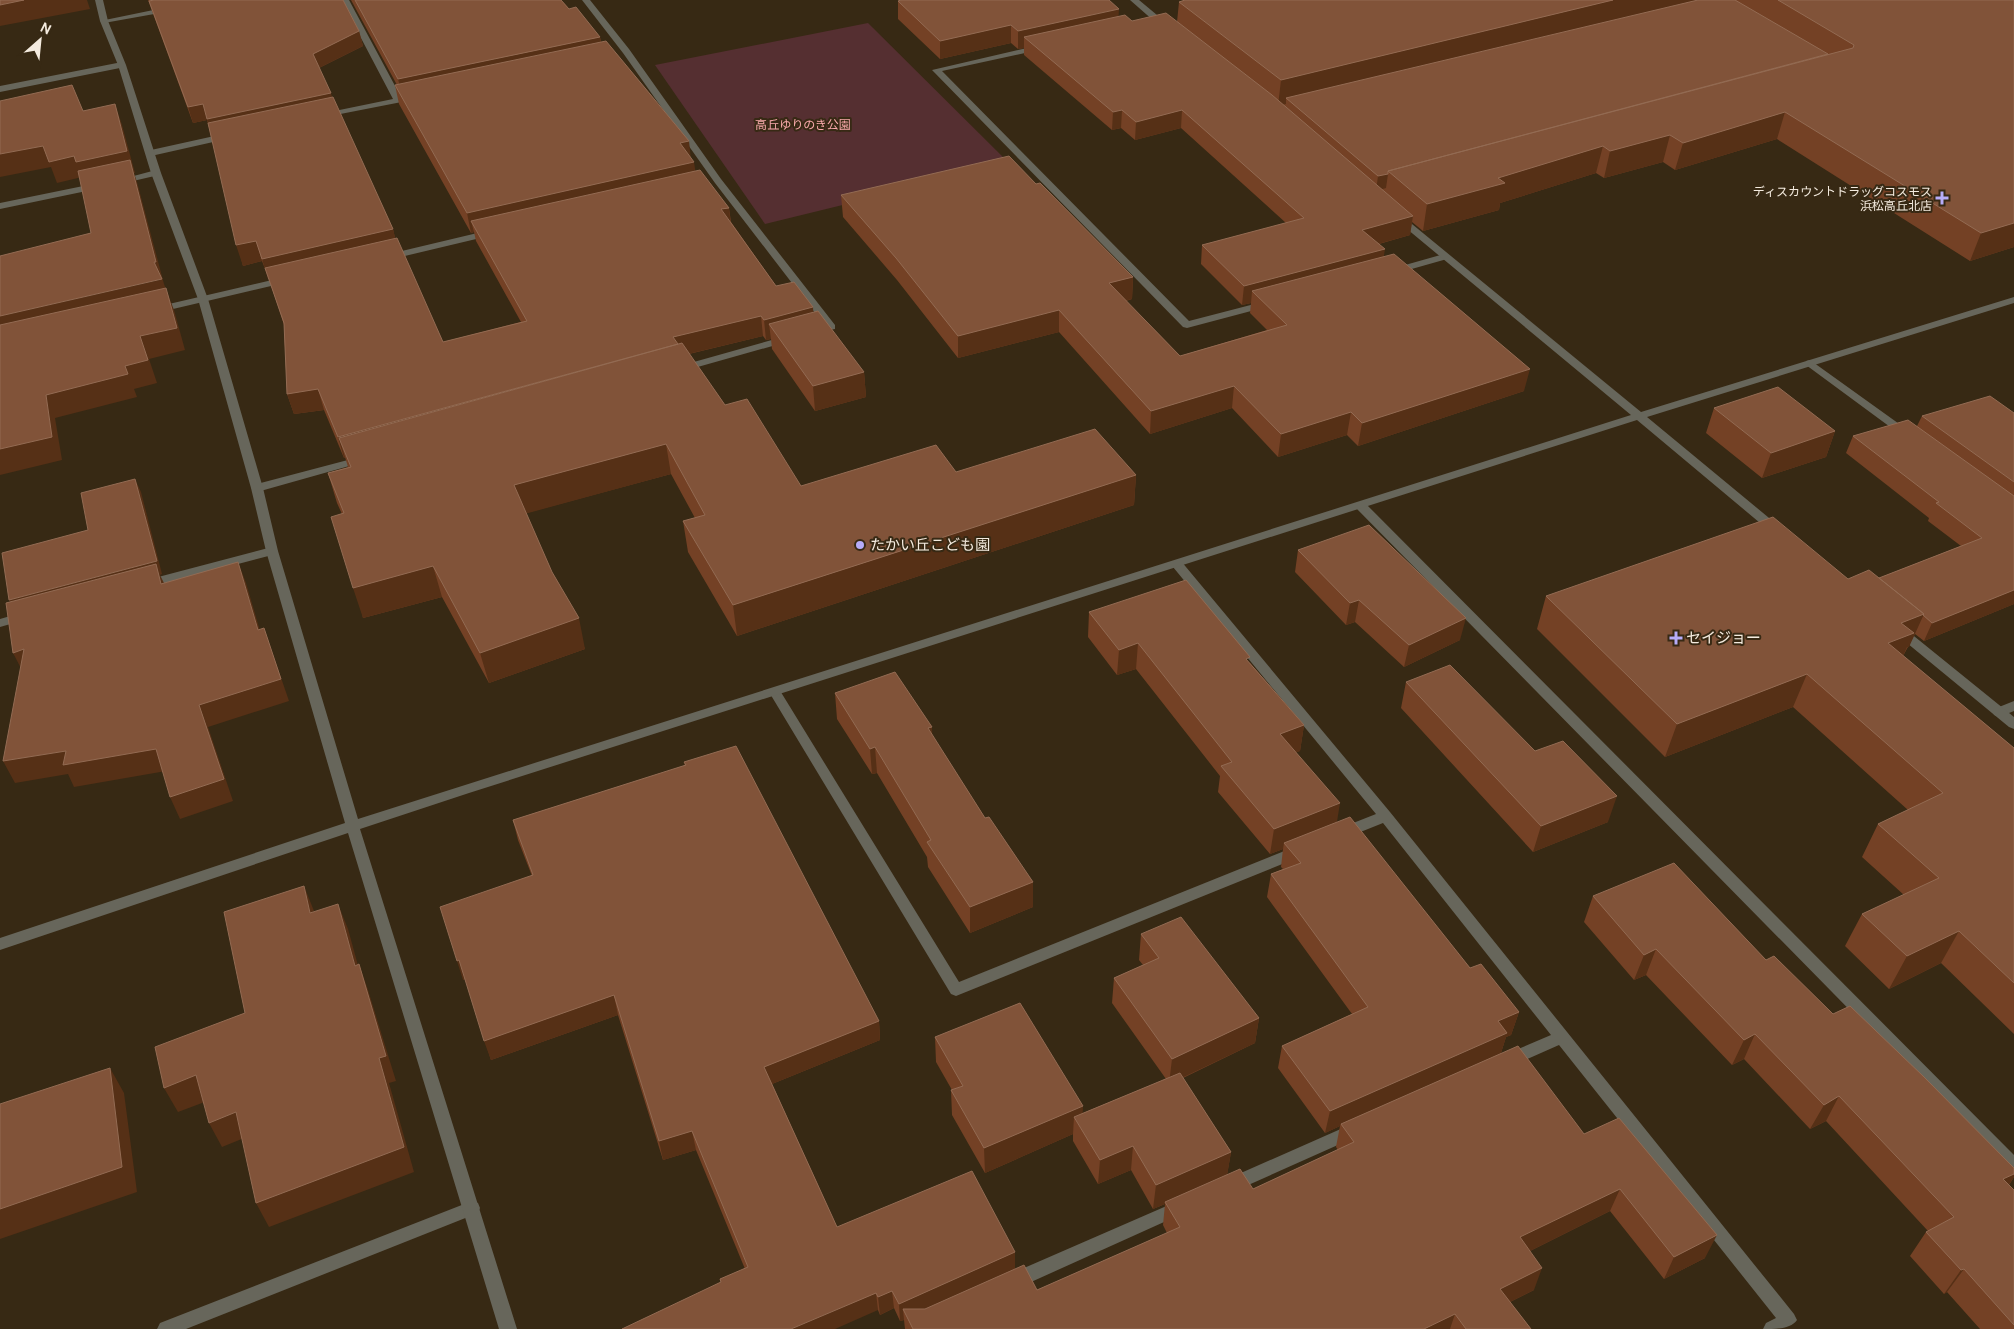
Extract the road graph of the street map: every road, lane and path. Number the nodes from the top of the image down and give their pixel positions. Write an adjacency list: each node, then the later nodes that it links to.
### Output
1 (99, 0): 6 (street)
2 (345, 0): 12 (street)
3 (586, 0): 29 (street)
4 (1134, 0): 7 (street)
5 (182, 7): 6 (street)
6 (104, 21): 9 (street)
7 (1175, 33)
8 (1053, 45): 26 (street)
9 (122, 65): 10 (street); 15 (street)
10 (0, 89)
11 (426, 94): 12 (street)
12 (398, 100): 13 (street)
13 (312, 118)
14 (236, 135): 15 (street)
15 (151, 153): 16 (street)
16 (156, 173): 17 (street); 24 (street)
17 (0, 206)
18 (1388, 208): 20 (street)
19 (504, 230): 21 (street)
20 (1444, 258): 22 (street); 30 (street)
21 (378, 259)
22 (1387, 272)
23 (300, 277): 24 (street)
24 (203, 299): 27 (street); 33 (street)
25 (2014, 300): 28 (street)
26 (1273, 302)
27 (145, 312)
28 (1810, 363): 30 (street); 31 (street)
29 (669, 373)
30 (1637, 417): 34 (street); 35 (street)
31 (1912, 439)
32 (372, 456): 33 (street)
33 (257, 488): 36 (street)
34 (1361, 506): 37 (street); 54 (street)
35 (1784, 536)
36 (272, 551): 38 (street); 47 (street)
37 (1176, 564): 42 (street); 46 (street)
38 (131, 588)
39 (38, 613): 40 (street)
40 (0, 623)
41 (1891, 624): 44 (street)
42 (775, 692): 47 (street); 49 (street)
43 (2014, 706): 44 (street)
44 (1999, 712): 45 (street)
45 (2014, 724)
46 (1385, 816): 48 (street); 51 (street)
47 (353, 827): 50 (street); 57 (street)
48 (1330, 838)
49 (1312, 846)
50 (0, 944)
51 (1561, 1037): 52 (street); 61 (street)
52 (1498, 1066)
53 (1370, 1122): 55 (street)
54 (2014, 1166)
55 (1216, 1191)
56 (1188, 1203): 58 (street)
57 (472, 1208): 59 (street); 60 (street)
58 (998, 1288)
59 (166, 1329)
60 (508, 1329)
61 (1772, 1329)

